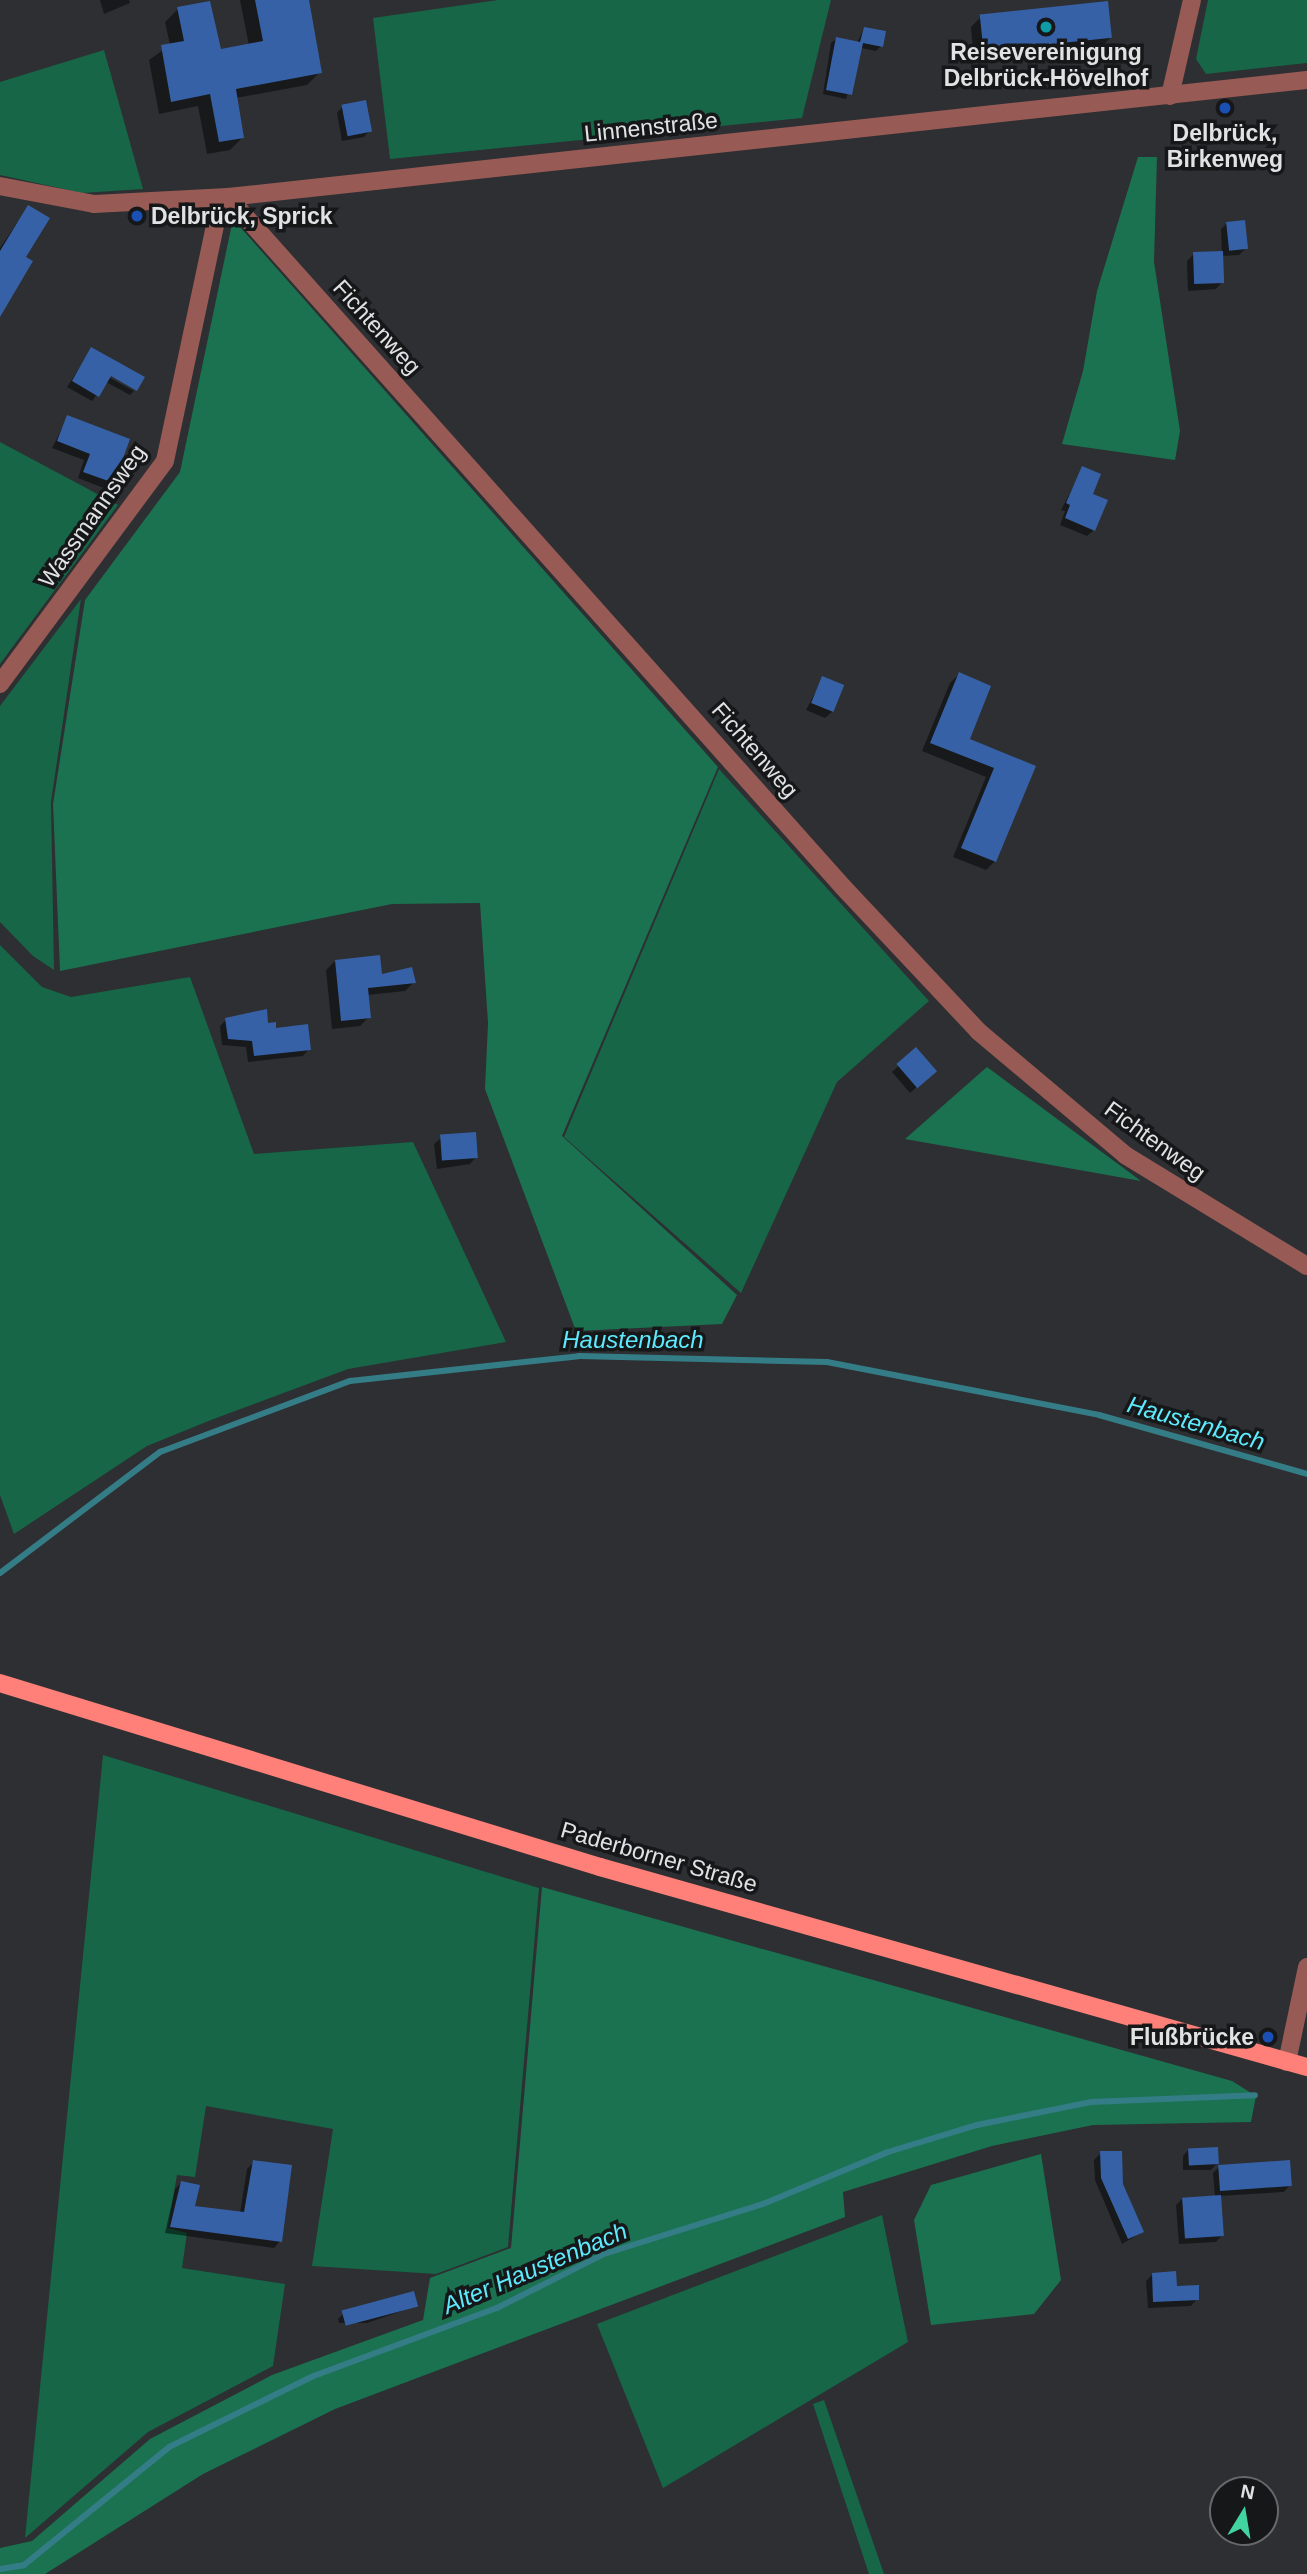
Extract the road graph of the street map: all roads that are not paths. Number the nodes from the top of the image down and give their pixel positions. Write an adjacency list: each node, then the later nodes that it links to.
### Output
1 (1192, 0): 3 (street)
2 (1307, 80): 3 (street, Linnenstraße)
3 (1170, 96): 5 (street, Linnenstraße)
4 (0, 186): 5 (street, Linnenstraße)
5 (228, 197): 6 (street, Wassmannsweg); 7 (street, Fichtenweg)
6 (0, 684)
7 (1307, 1266)
8 (0, 1683): 11 (main road, Paderborner Straße)
9 (1307, 1967): 10 (street)
10 (1305, 1986): 11 (street)
11 (1287, 2062): 12 (main road, Paderborner Straße)
12 (1307, 2067)

